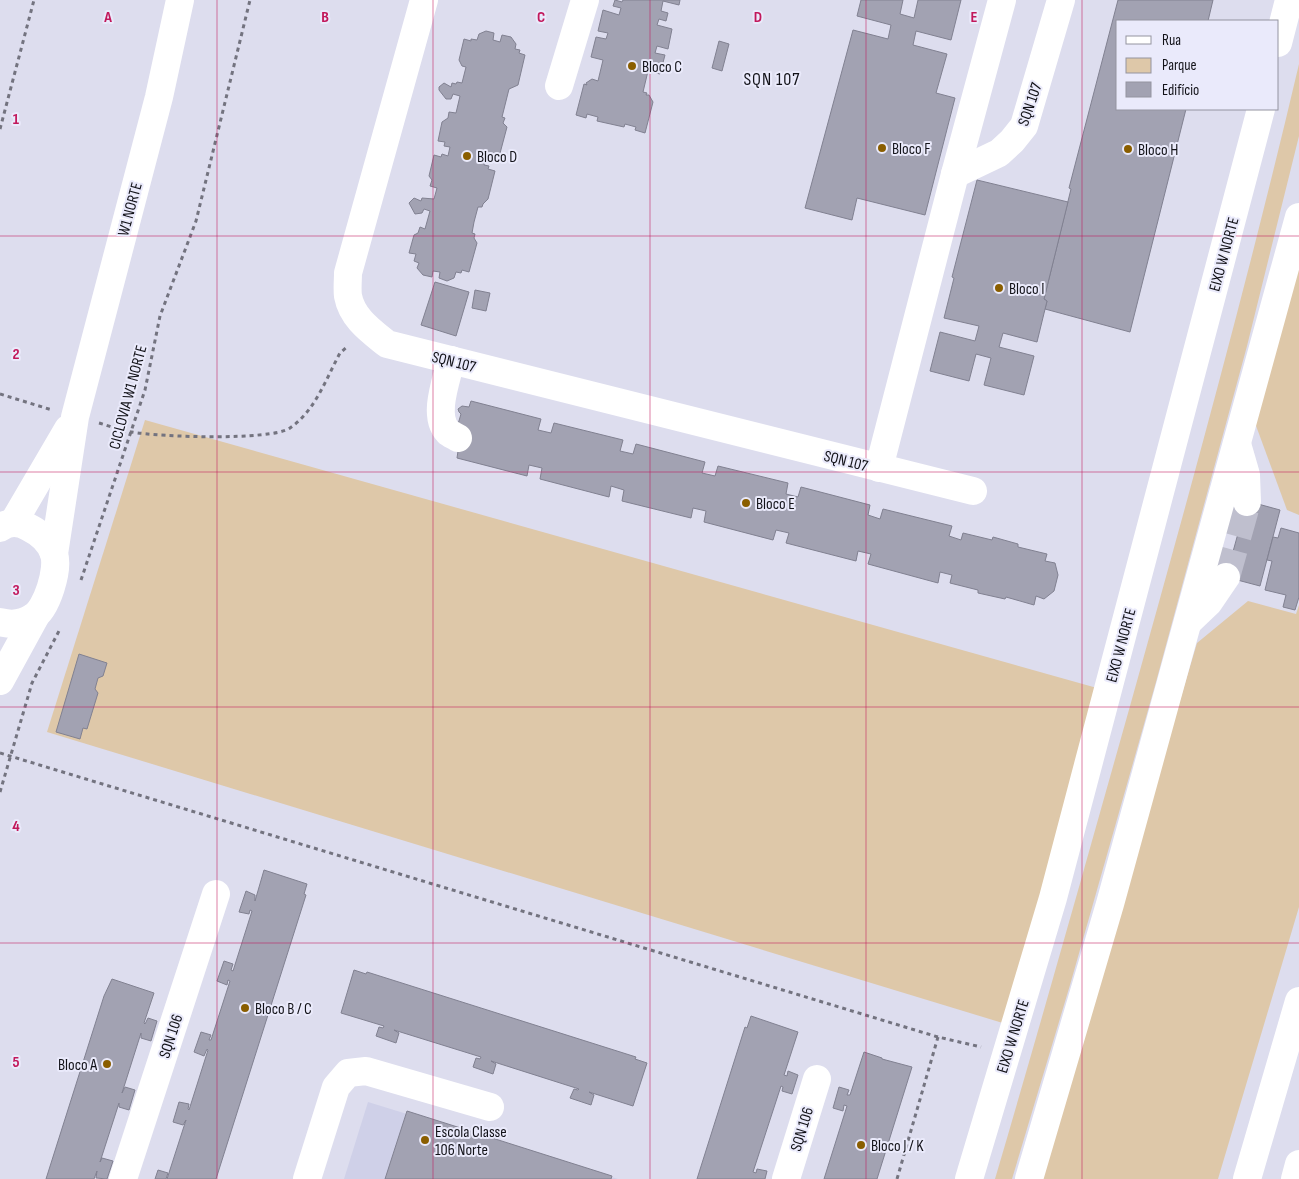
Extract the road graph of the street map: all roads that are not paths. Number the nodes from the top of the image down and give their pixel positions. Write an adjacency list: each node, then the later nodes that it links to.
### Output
1 (180, 0): 13 (main road, W1 NORTE)
2 (424, 0): 12 (main road, SQN 107)
3 (584, 0): 8 (main road)
4 (1002, 0): 10 (main road, SQN 107)
5 (1061, 0): 10 (main road, SQN 107)
6 (1289, 0): 7 (main road)
7 (1279, 39)
8 (559, 86)
9 (1260, 110): 34 (main road, EIXO W NORTE)
10 (954, 174): 16 (main road, SQN 107)
11 (1297, 234): 15 (main road)
12 (452, 360): 14 (main road); 16 (main road, SQN 107)
13 (75, 417): 19 (main road, W1 NORTE); 20 (main road, W1 NORTE)
14 (458, 438)
15 (1237, 444): 18 (main road); 24 (main road)
16 (879, 468): 17 (main road, SQN 107)
17 (974, 491)
18 (1247, 502)
19 (6, 525): 20 (main road)
20 (54, 554): 22 (main road, W1 NORTE)
21 (1226, 577): 24 (main road)
22 (35, 616): 23 (main road); 25 (main road)
23 (0, 622)
24 (1188, 622): 35 (main road)
25 (0, 681)
26 (216, 894): 31 (main road, SQN 106)
27 (1299, 1000): 36 (main road)
28 (816, 1079): 33 (main road, SQN 106)
29 (490, 1107): 32 (main road)
30 (1299, 1164): 37 (main road)
31 (123, 1179)
32 (307, 1179)
33 (786, 1179)
34 (969, 1179)
35 (1028, 1179)
36 (1247, 1179)
37 (1295, 1179)

